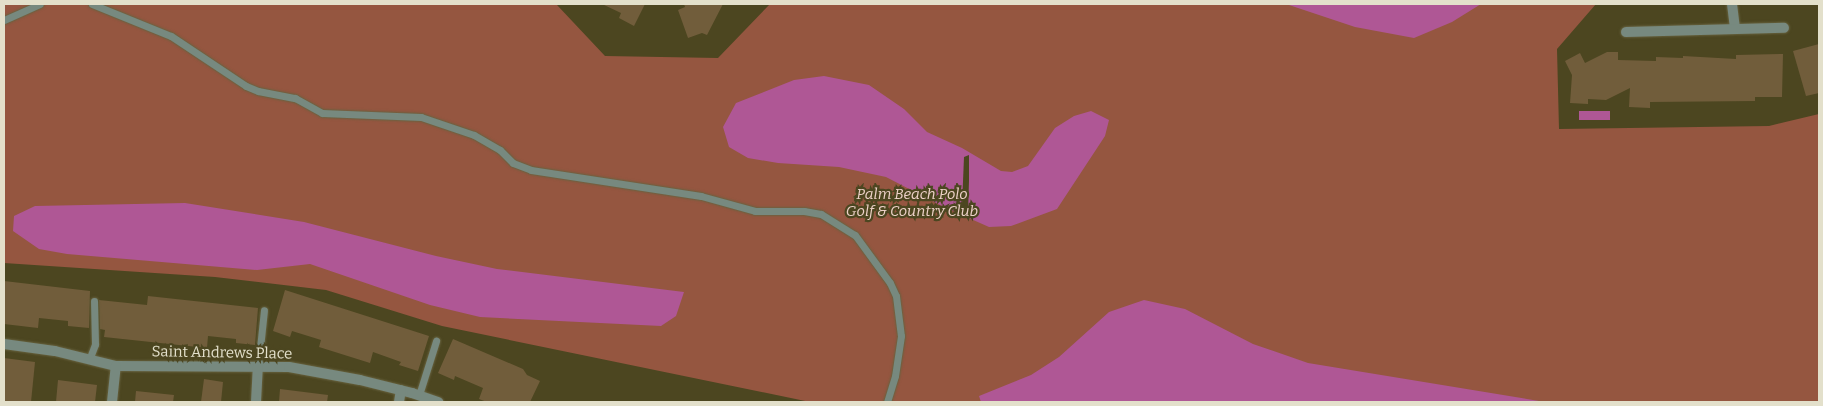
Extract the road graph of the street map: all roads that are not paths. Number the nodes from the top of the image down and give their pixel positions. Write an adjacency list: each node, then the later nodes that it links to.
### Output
1 (40, 4): 4 (lane)
2 (92, 4): 21 (lane)
3 (1732, 4): 6 (street)
4 (4, 20)
5 (1784, 28): 6 (street)
6 (1735, 29): 7 (street)
7 (1626, 32)
8 (94, 301): 12 (lane)
9 (264, 310): 14 (lane)
10 (436, 341): 16 (lane)
11 (4, 344): 12 (street, Saint Andrews Place)
12 (89, 360): 13 (street, Saint Andrews Place)
13 (116, 366): 14 (street, Saint Andrews Place); 17 (street)
14 (258, 367): 15 (street, Saint Andrews Place); 18 (street)
15 (401, 390): 16 (street, Saint Andrews Place); 19 (street)
16 (419, 395): 20 (street, Saint Andrews Place)
17 (112, 402)
18 (256, 402)
19 (400, 402)
20 (438, 402)
21 (887, 402)

